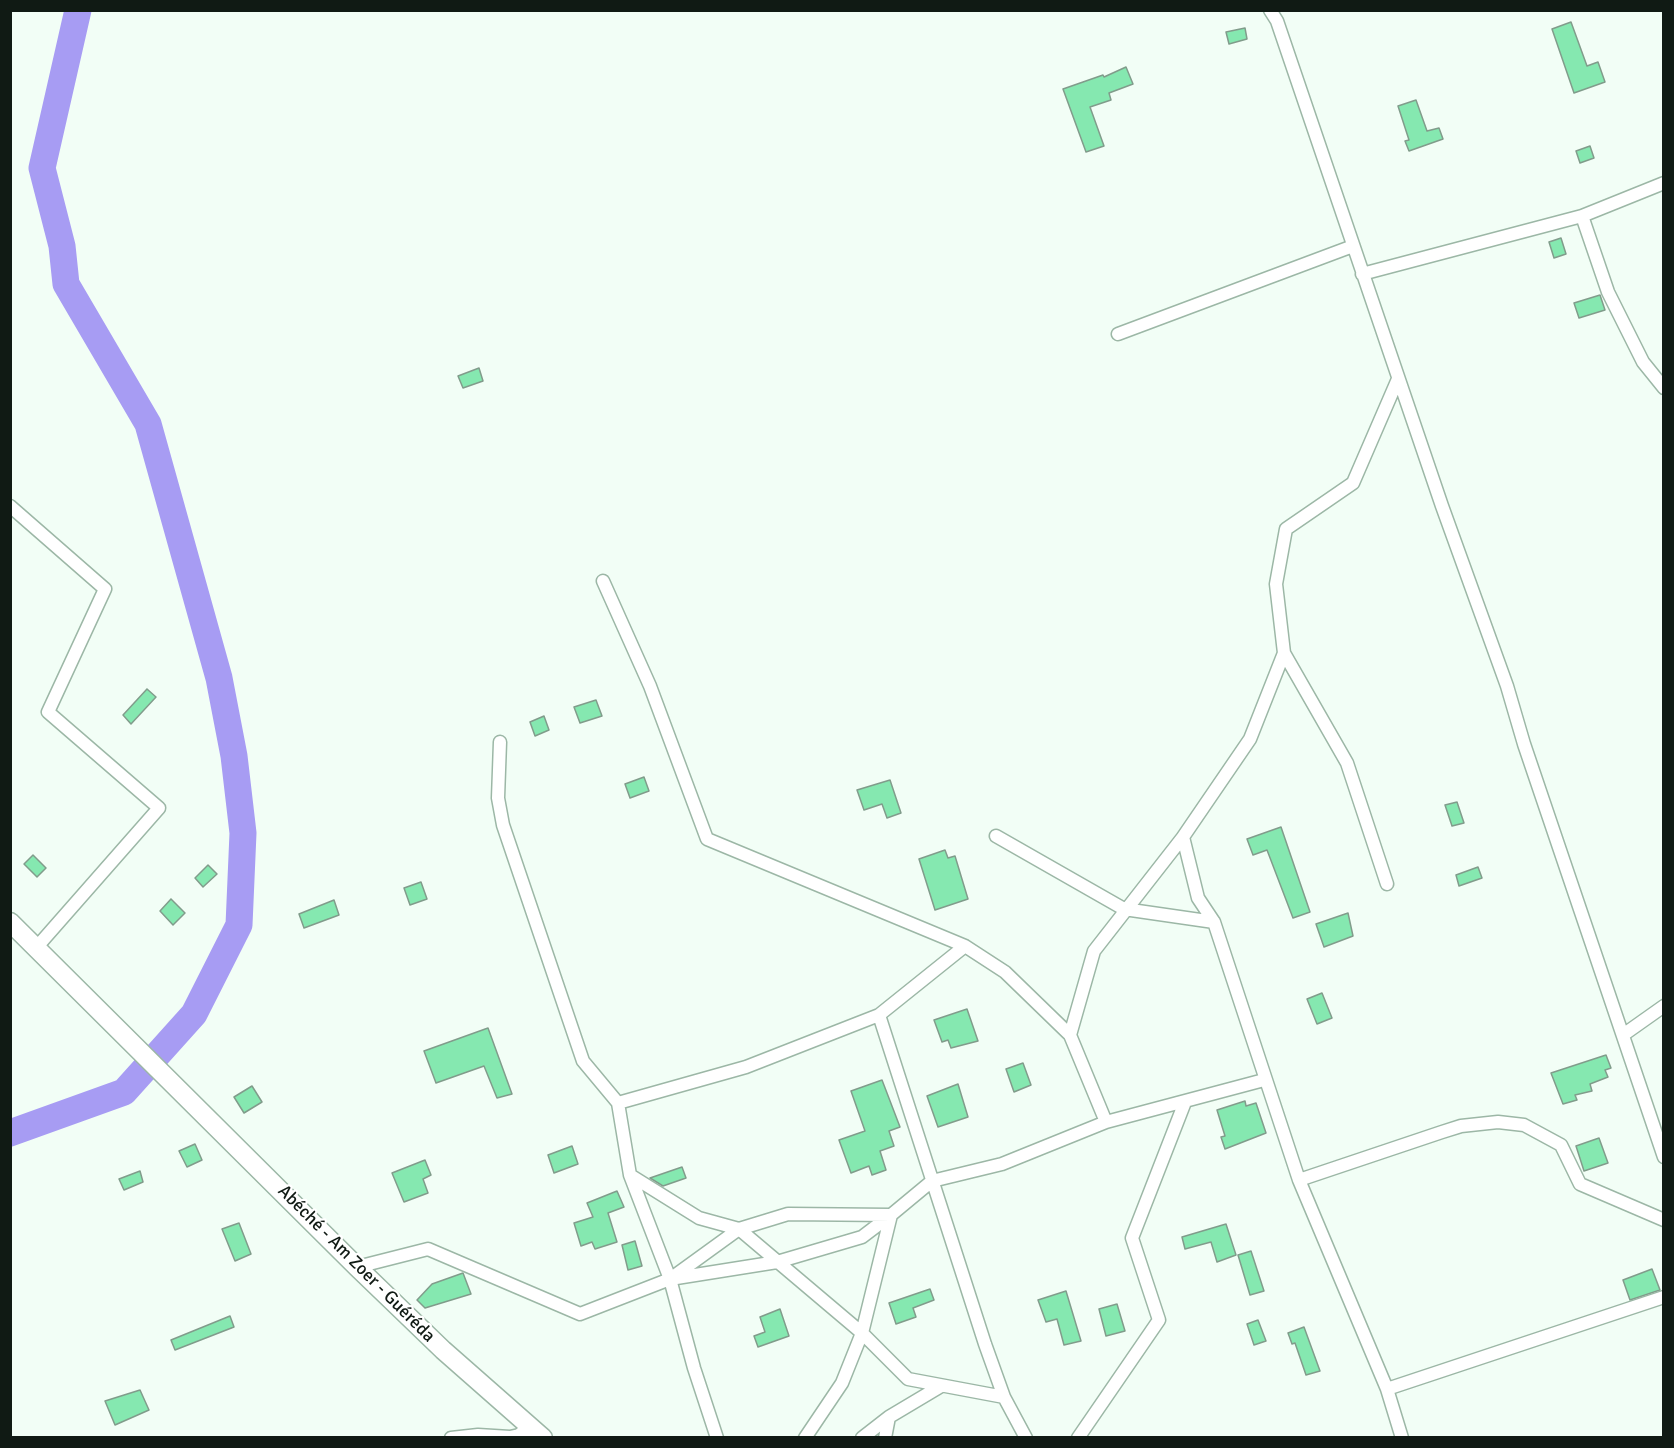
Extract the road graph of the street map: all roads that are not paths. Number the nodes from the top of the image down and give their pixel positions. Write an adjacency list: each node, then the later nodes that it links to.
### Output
1 (1270, 10): 4 (street)
2 (1664, 183): 3 (street)
3 (1582, 216): 5 (street); 8 (street)
4 (1353, 246): 5 (street); 6 (street)
5 (1362, 274): 7 (street)
6 (1118, 334)
7 (1398, 379): 11 (street); 24 (street)
8 (1664, 388)
9 (10, 506): 20 (street)
10 (603, 581): 19 (street)
11 (1284, 653): 14 (street); 15 (street)
12 (500, 742): 27 (street)
13 (996, 836): 16 (street)
14 (1183, 837): 16 (street); 18 (street)
15 (1387, 884)
16 (1124, 909): 18 (street); 23 (street)
17 (10, 922): 20 (main road)
18 (1214, 922): 25 (street)
19 (965, 946): 22 (street); 23 (street)
20 (36, 948): 37 (main road, Abéché - Am Zoer - Guéréda)
21 (1664, 1006): 24 (street)
22 (879, 1015): 27 (street); 32 (street)
23 (1070, 1035): 28 (street)
24 (1623, 1035): 29 (street)
25 (1264, 1080): 26 (street); 31 (street)
26 (1185, 1102): 28 (street); 52 (street)
27 (618, 1103): 30 (street)
28 (1106, 1122): 32 (street)
29 (1664, 1157)
30 (630, 1175): 35 (street); 38 (street)
31 (1299, 1180): 34 (street); 42 (street)
32 (932, 1181): 33 (street); 43 (street)
33 (891, 1215): 35 (street); 36 (street); 40 (street)
34 (1664, 1220)
35 (740, 1229): 36 (street); 38 (street)
36 (777, 1262): 38 (street); 40 (street)
37 (357, 1267): 38 (street); 45 (main road, Abéché - Am Zoer - Guéréda)
38 (670, 1279): 47 (street)
39 (1664, 1297): 42 (street)
40 (862, 1334): 41 (street); 48 (street)
41 (941, 1386): 43 (street); 44 (street)
42 (1387, 1389): 53 (street)
43 (1004, 1397): 51 (street)
44 (889, 1417): 49 (street); 50 (street)
45 (536, 1432): 46 (street)
46 (451, 1437)
47 (717, 1437)
48 (805, 1437)
49 (862, 1437)
50 (885, 1437)
51 (1026, 1437)
52 (1078, 1437)
53 (1402, 1437)

